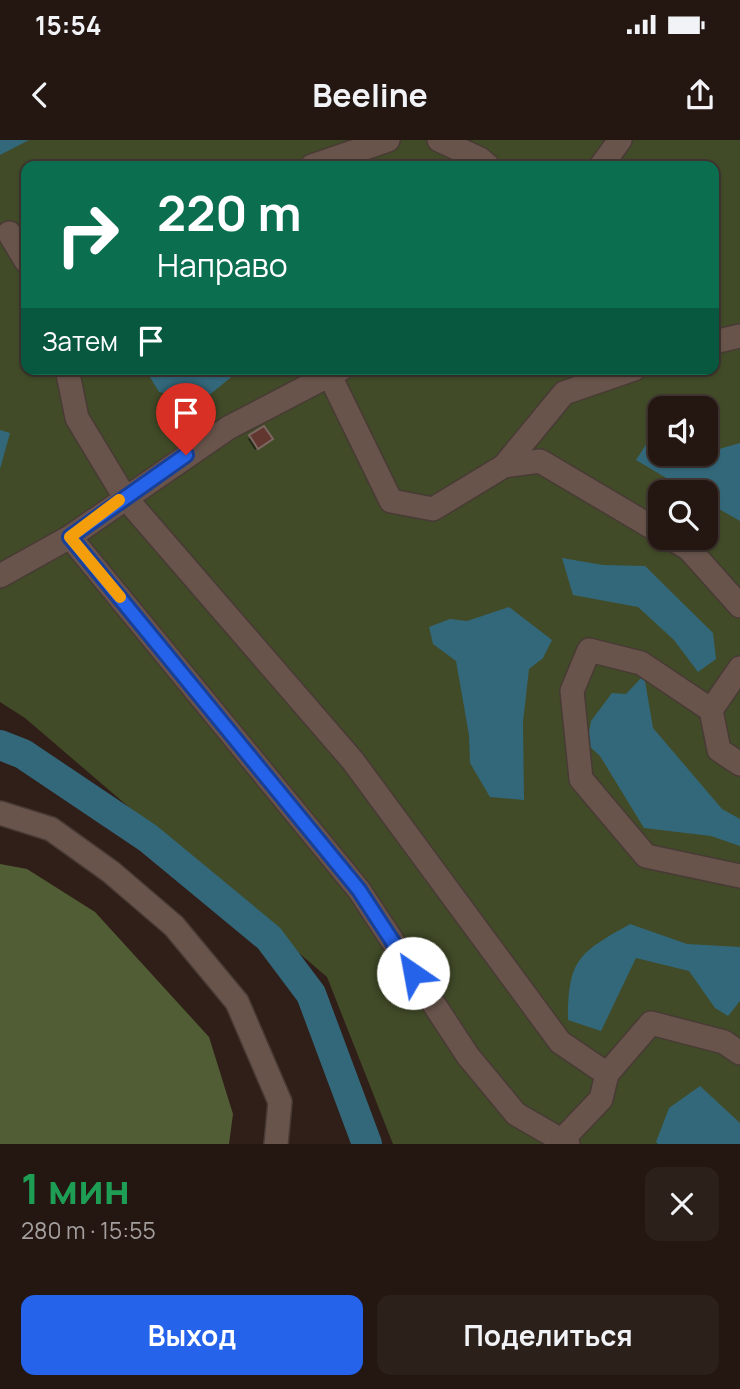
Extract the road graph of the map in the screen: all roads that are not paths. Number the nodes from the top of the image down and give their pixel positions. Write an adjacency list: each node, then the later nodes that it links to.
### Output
1 (388, 140): 4 (street)
2 (439, 140): 5 (street)
3 (620, 140): 6 (street)
4 (327, 161)
5 (482, 161)
6 (605, 161)
7 (12, 232): 8 (street)
8 (21, 251)
9 (740, 336): 10 (street)
10 (719, 341)
11 (68, 375): 16 (street)
12 (329, 375): 16 (street)
13 (336, 375): 15 (street)
14 (616, 375): 15 (street)
15 (504, 466): 17 (street)
16 (124, 496): 18 (street); 28 (street)
17 (648, 525)
18 (70, 537): 20 (street); 29 (street)
19 (690, 550): 21 (street)
20 (0, 576)
21 (740, 606)
22 (740, 668): 23 (street)
23 (711, 710): 24 (street); 26 (street)
24 (740, 764)
25 (0, 813): 30 (street)
26 (740, 876)
27 (740, 1053): 28 (street)
28 (607, 1074): 29 (street)
29 (566, 1142)
30 (276, 1144)

